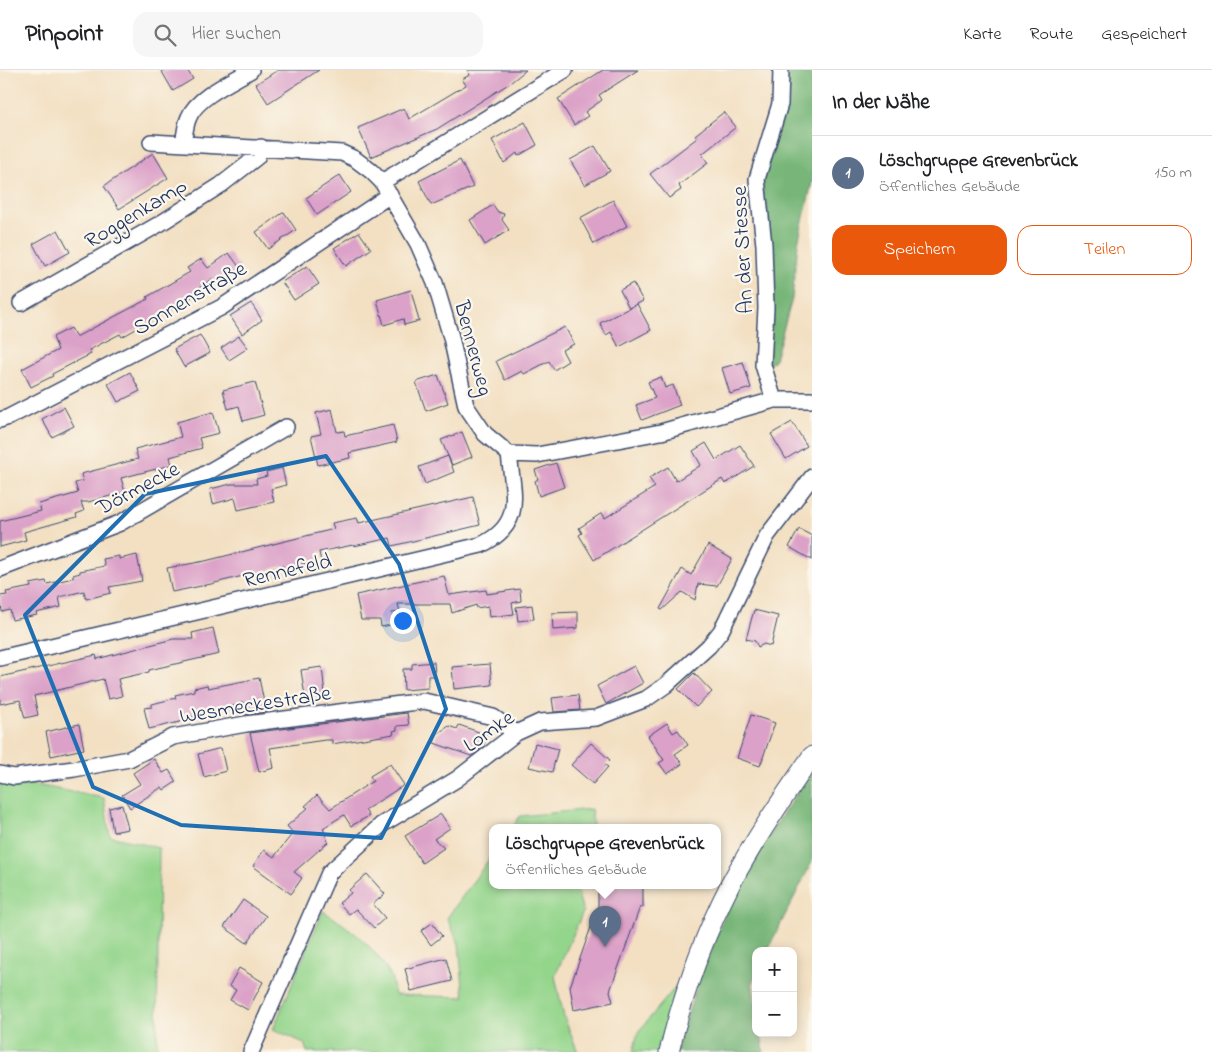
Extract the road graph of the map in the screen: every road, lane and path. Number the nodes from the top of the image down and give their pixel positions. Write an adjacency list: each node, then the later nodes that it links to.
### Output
1 (251, 70): 5 (street)
2 (565, 70): 7 (street, Sonnenstraße)
3 (781, 70): 9 (street, An der Stesse)
4 (151, 142): 5 (street, Bennerweg)
5 (183, 144): 6 (street, Bennerweg)
6 (261, 147): 7 (street, Bennerweg); 8 (street, Roggenkamp)
7 (386, 188): 11 (street, Sonnenstraße); 13 (street, Bennerweg)
8 (21, 303)
9 (774, 400): 10 (street); 13 (street)
10 (812, 400)
11 (0, 420)
12 (286, 427): 15 (street, Dörmecke)
13 (509, 454): 16 (street, Rennefeld)
14 (812, 477): 17 (street, Lomke)
15 (0, 570)
16 (0, 658)
17 (516, 733): 19 (street, Wesmeckestraße); 20 (street, Lomke)
18 (812, 756): 21 (street)
19 (0, 774)
20 (250, 1052)
21 (669, 1052)

